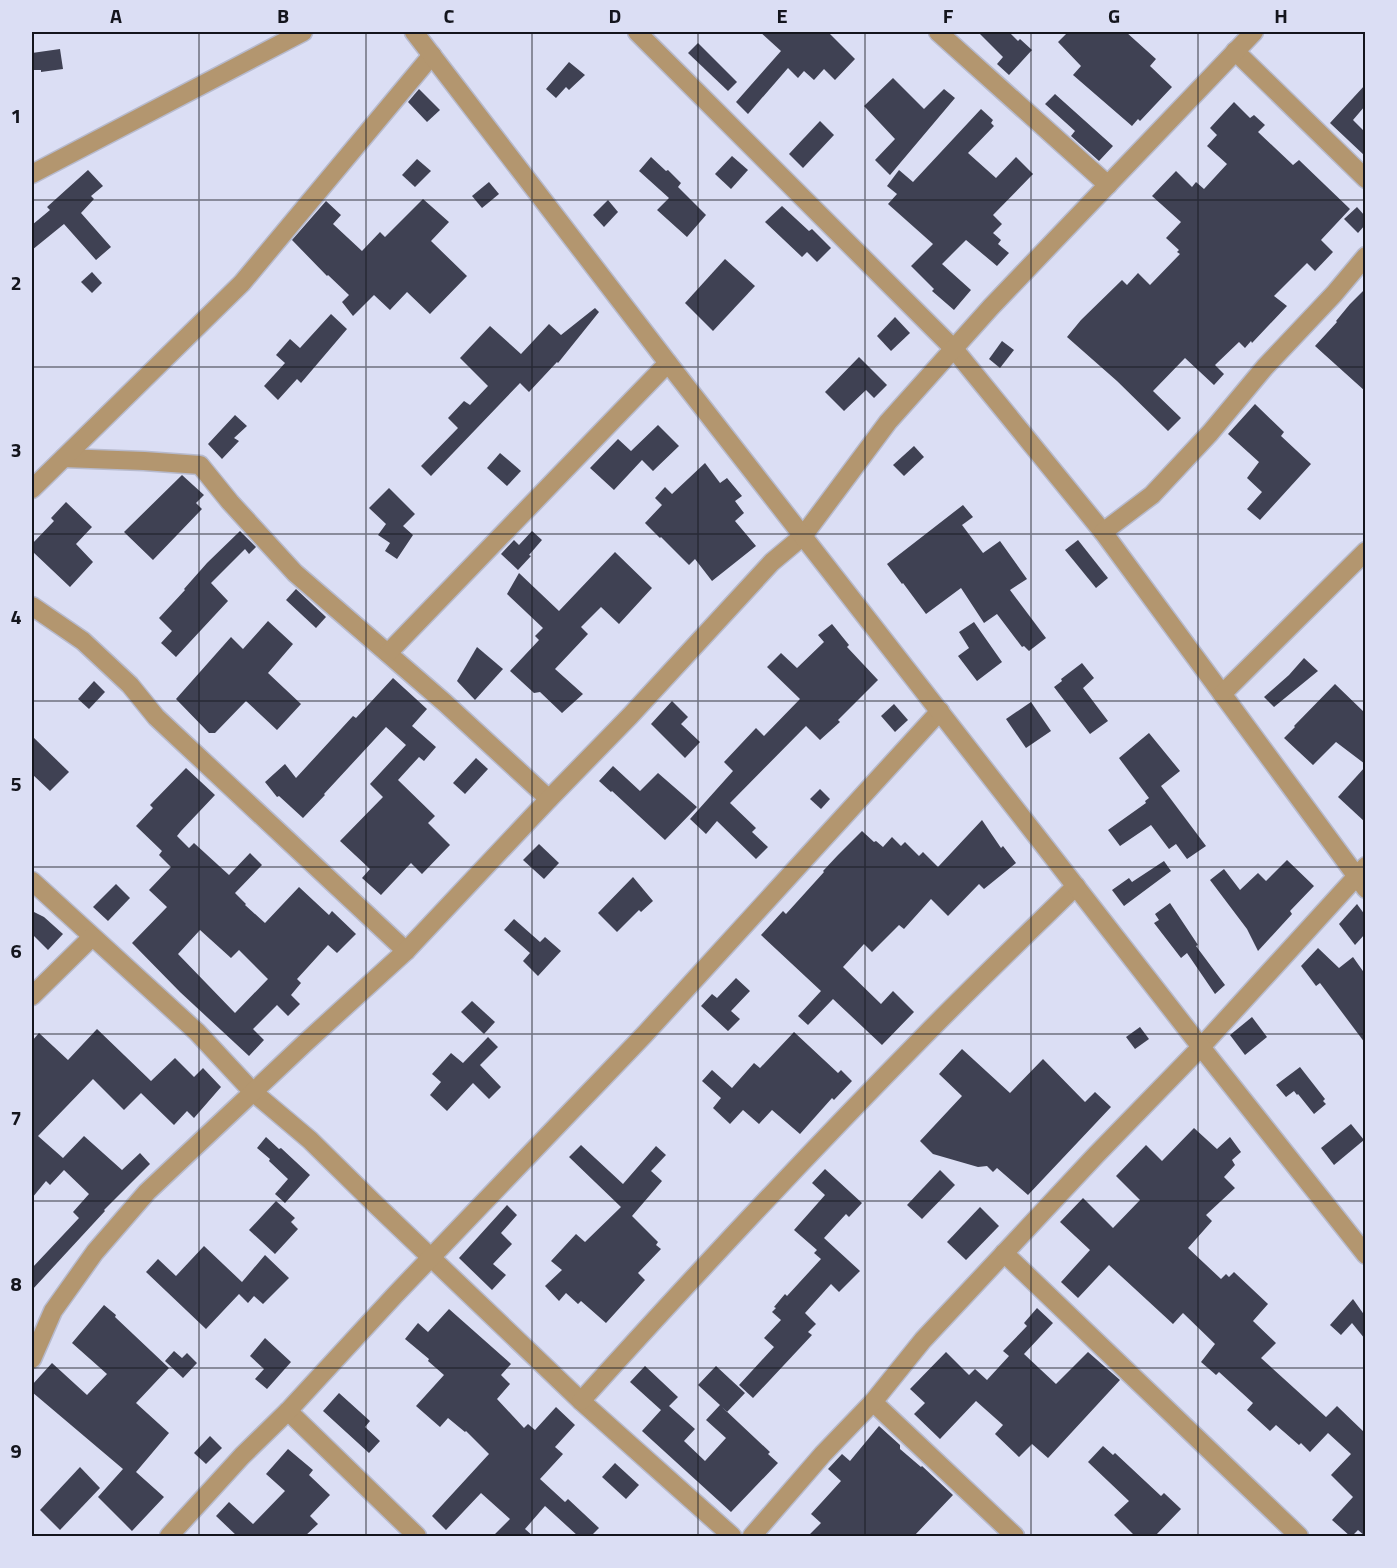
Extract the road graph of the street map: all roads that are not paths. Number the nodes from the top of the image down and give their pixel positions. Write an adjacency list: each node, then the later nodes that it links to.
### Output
1 (303, 32): 8 (street)
2 (414, 32): 7 (street)
3 (637, 32): 12 (street)
4 (938, 32): 10 (street)
5 (1254, 32): 6 (street)
6 (1235, 51): 9 (street); 10 (street)
7 (432, 55): 13 (street); 14 (street)
8 (32, 174)
9 (1365, 179)
10 (1108, 184): 12 (street)
11 (1365, 256): 16 (street)
12 (954, 349): 16 (street); 17 (street)
13 (668, 363): 17 (street); 20 (street)
14 (64, 458): 15 (street); 20 (street)
15 (32, 489)
16 (1103, 532): 21 (street)
17 (803, 536): 22 (street); 23 (street)
18 (1365, 551): 21 (street)
19 (32, 606): 28 (street)
20 (388, 653): 23 (street)
21 (1222, 694): 24 (street)
22 (940, 711): 26 (street); 34 (street)
23 (549, 799): 28 (street)
24 (1362, 877): 30 (street)
25 (32, 881): 27 (street)
26 (1076, 886): 30 (street); 36 (street)
27 (92, 937): 29 (street); 31 (street)
28 (406, 951): 31 (street)
29 (32, 996)
30 (1201, 1047): 32 (street); 33 (street)
31 (253, 1092): 34 (street); 35 (street)
32 (1004, 1253): 37 (street); 44 (street)
33 (1365, 1255)
34 (431, 1258): 36 (street); 38 (street)
35 (32, 1359)
36 (581, 1401): 41 (street)
37 (873, 1402): 42 (street); 43 (street)
38 (288, 1411): 39 (street); 40 (street)
39 (169, 1536)
40 (417, 1536)
41 (732, 1536)
42 (752, 1536)
43 (1015, 1536)
44 (1299, 1536)

